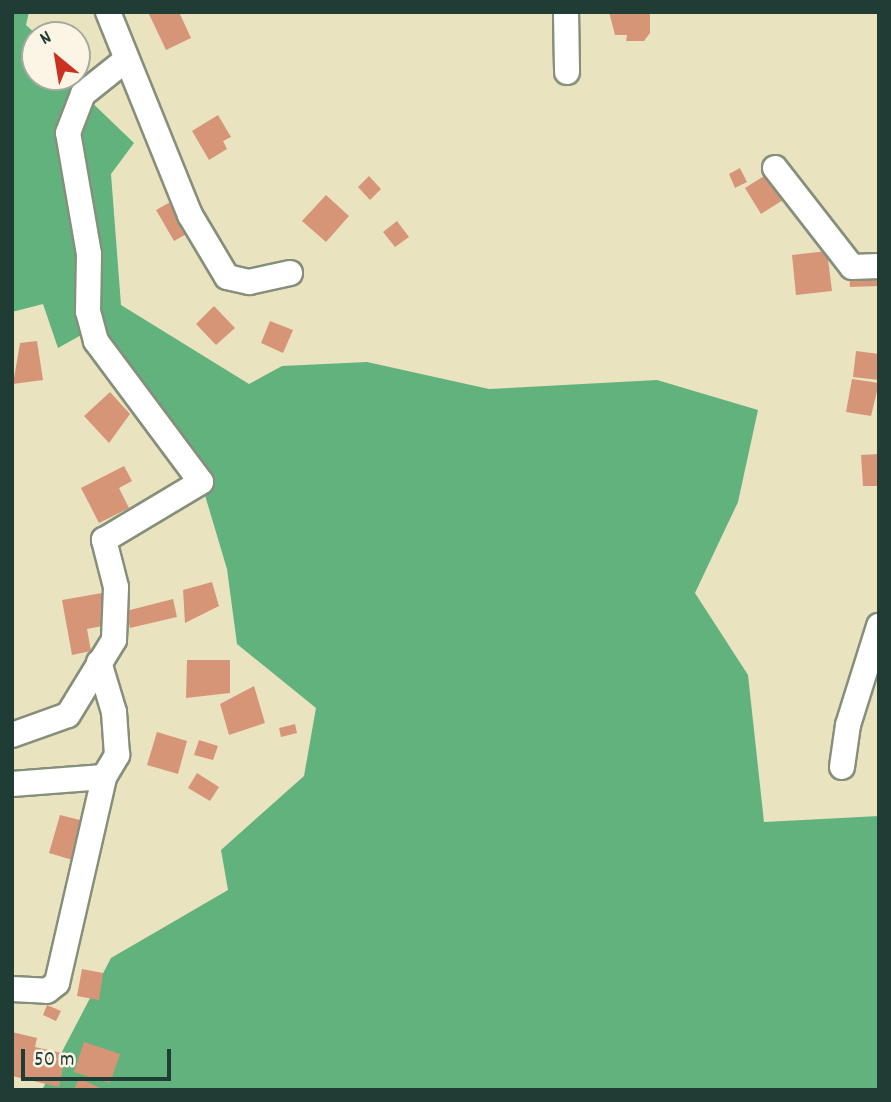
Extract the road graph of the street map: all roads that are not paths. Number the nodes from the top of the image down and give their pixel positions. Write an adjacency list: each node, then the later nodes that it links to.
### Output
1 (108, 12): 3 (street)
2 (566, 12): 4 (street)
3 (127, 59): 7 (street); 9 (street)
4 (567, 72)
5 (775, 167): 6 (street)
6 (879, 266)
7 (290, 273)
8 (879, 626): 11 (street)
9 (99, 662): 10 (street); 12 (street)
10 (12, 735)
11 (842, 767)
12 (104, 777): 13 (street); 14 (street)
13 (12, 785)
14 (12, 989)

